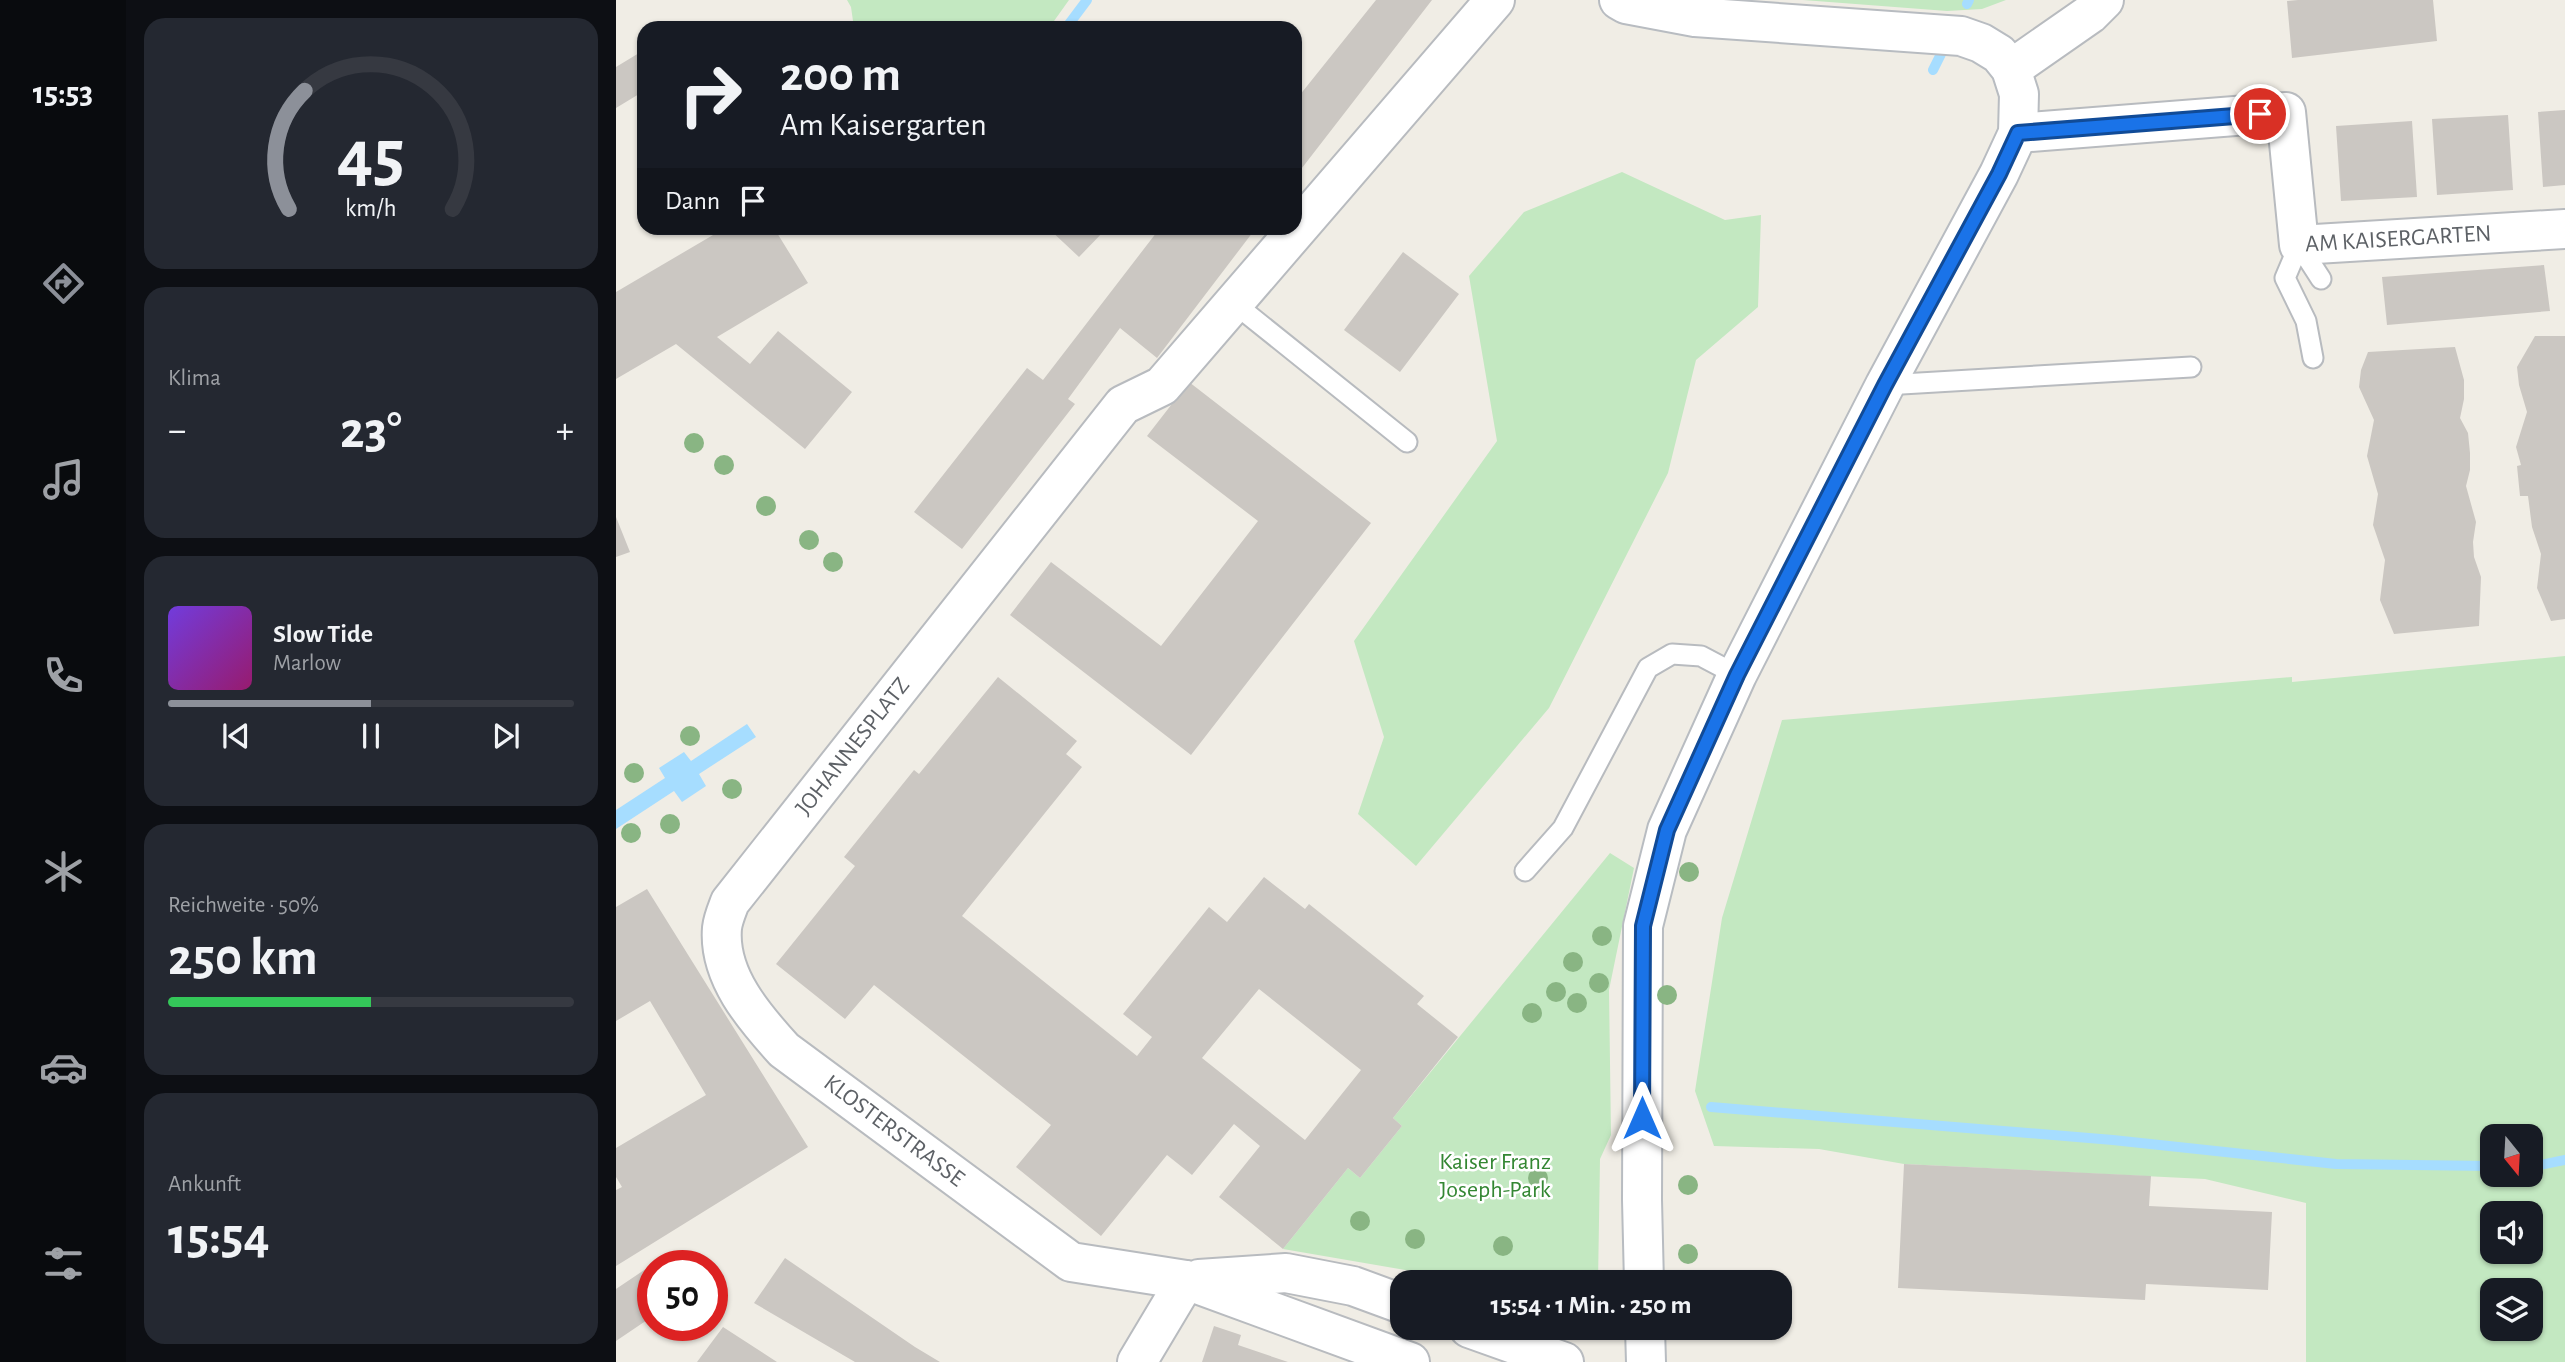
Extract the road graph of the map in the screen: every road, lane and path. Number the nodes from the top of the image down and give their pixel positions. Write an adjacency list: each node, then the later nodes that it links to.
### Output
1 (1495, 0): 6 (street, JOHANNESPLATZ)
2 (1619, 0): 4 (street)
3 (2104, 0): 4 (street)
4 (2011, 69): 5 (street)
5 (2018, 133): 9 (street, AM KAISERGARTEN); 14 (street)
6 (1302, 226)
7 (2565, 229): 9 (street, AM KAISERGARTEN)
8 (1294, 235): 11 (street, JOHANNESPLATZ)
9 (2299, 245): 10 (lane); 12 (lane)
10 (2321, 279)
11 (1235, 304): 15 (lane); 18 (street, JOHANNESPLATZ)
12 (2313, 358)
13 (2190, 367): 14 (lane)
14 (1885, 385): 16 (street)
15 (1407, 442)
16 (1737, 675): 17 (lane); 19 (street)
17 (1525, 871)
18 (750, 876): 20 (street, KLOSTERSTRASSE)
19 (1644, 1270)
20 (1186, 1280): 21 (street); 24 (street); 25 (street)
21 (1390, 1300)
22 (1503, 1340): 26 (street)
23 (1646, 1340): 27 (street)
24 (1137, 1362)
25 (1410, 1362)
26 (1564, 1362)
27 (1646, 1362)

